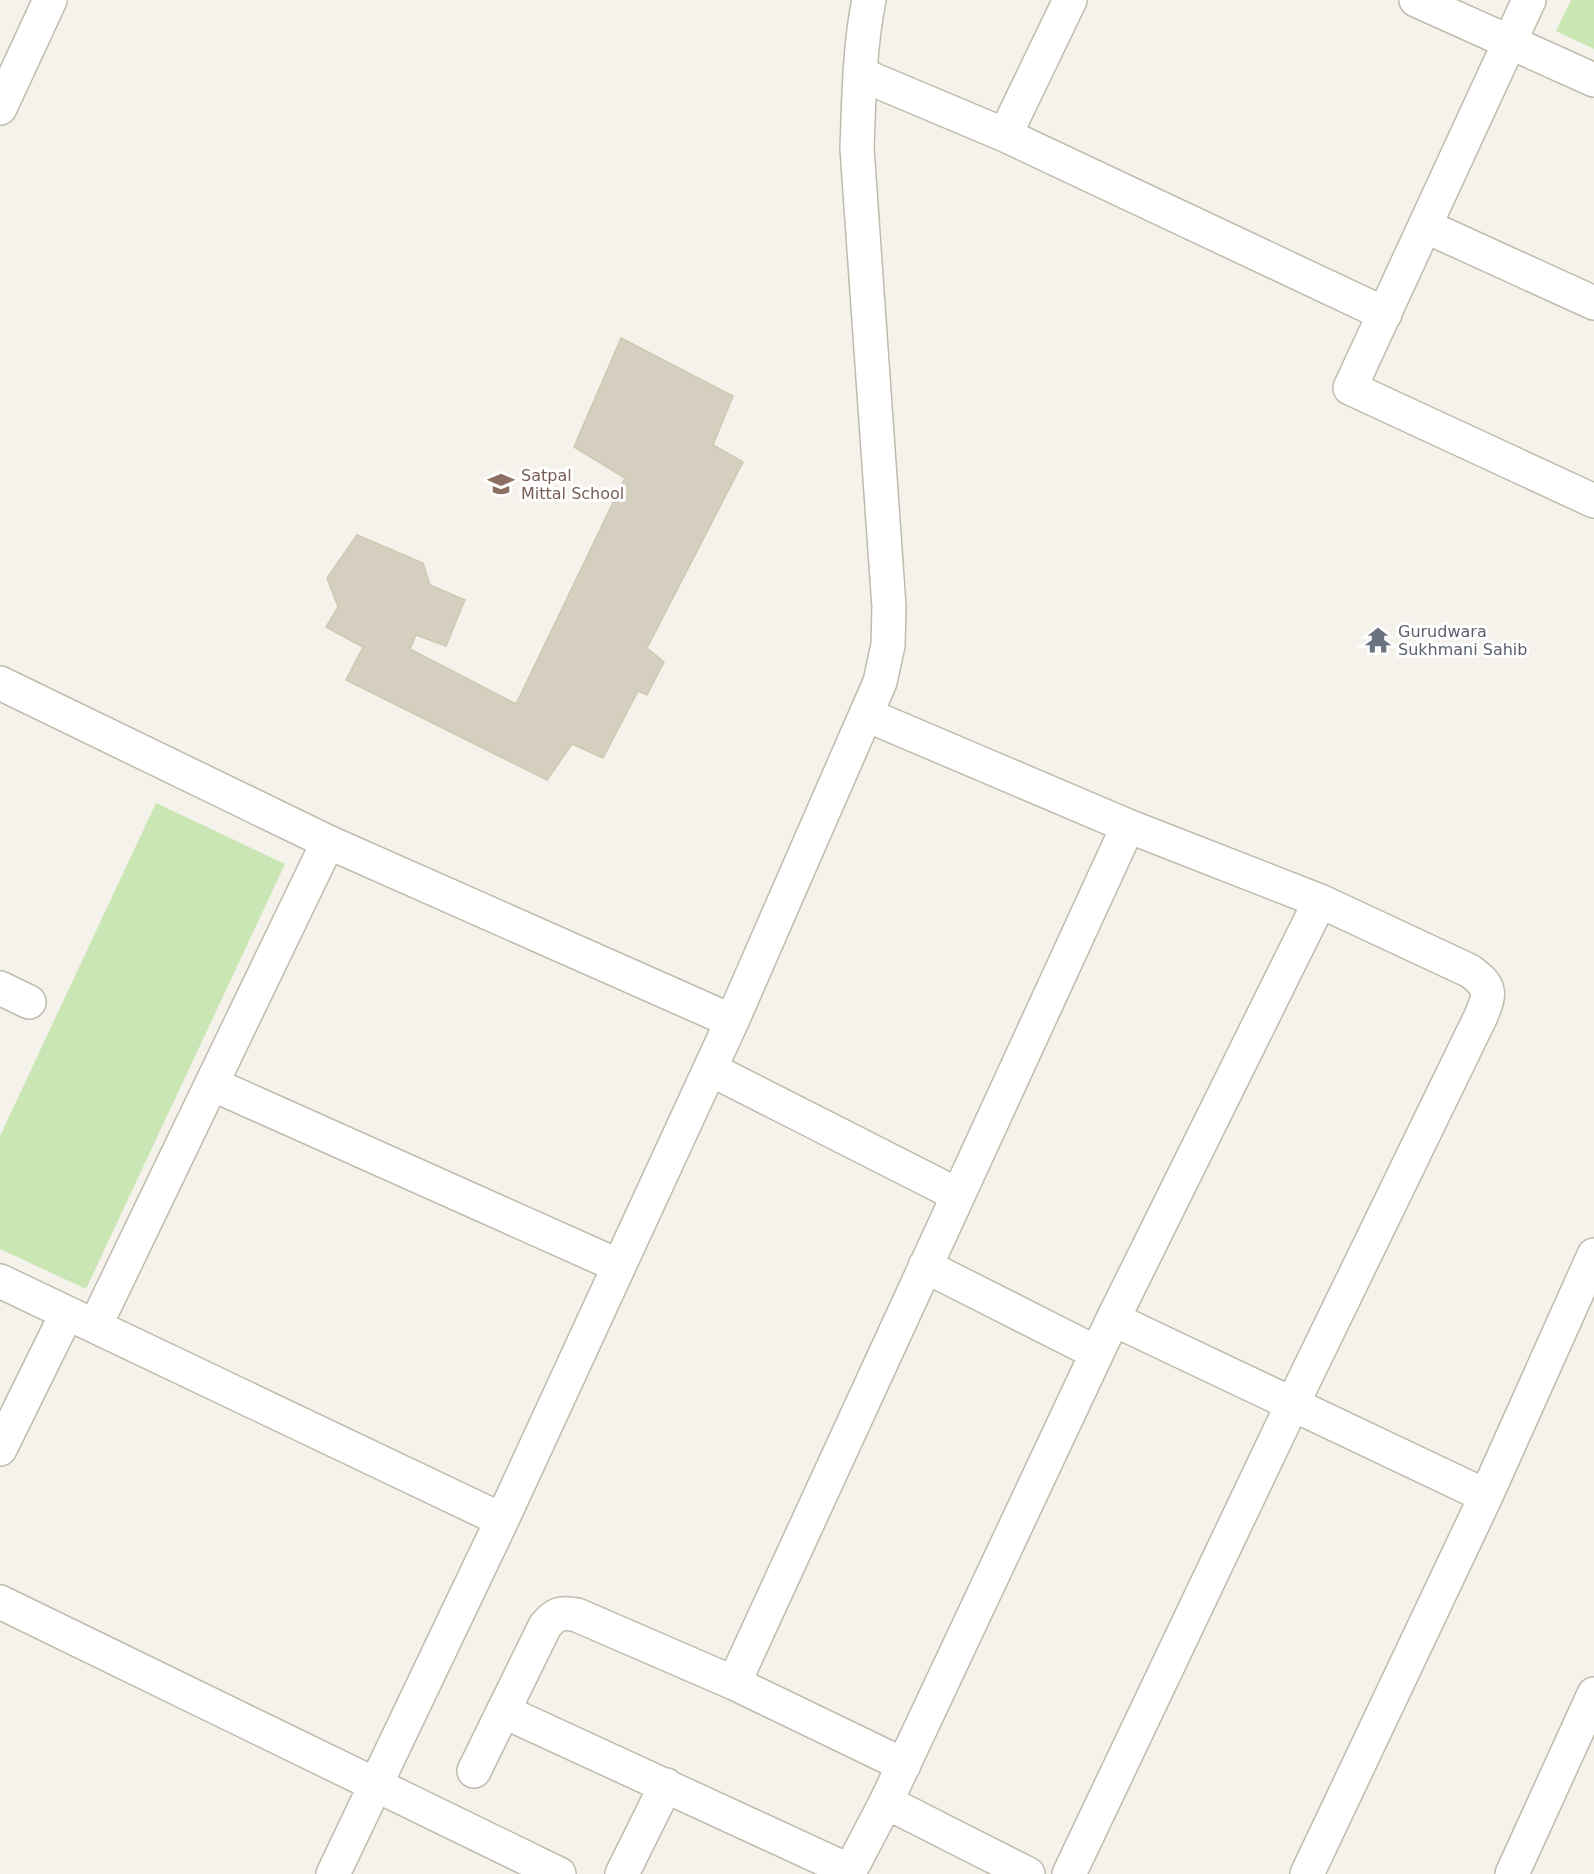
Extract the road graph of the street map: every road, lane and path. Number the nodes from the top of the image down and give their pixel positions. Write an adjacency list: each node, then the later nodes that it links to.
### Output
1 (50, 0): 9 (street)
2 (869, 0): 7 (street)
3 (1070, 0): 10 (street)
4 (1416, 0): 6 (street)
5 (1529, 0): 6 (street)
6 (1510, 42): 8 (street); 11 (street)
7 (860, 74): 10 (street); 16 (street)
8 (1594, 80)
9 (0, 108)
10 (1005, 135): 13 (street)
11 (1425, 226): 12 (street); 13 (street)
12 (1594, 303)
13 (1384, 314): 14 (street)
14 (1594, 501)
15 (0, 683): 18 (street)
16 (867, 715): 17 (street); 22 (street)
17 (1128, 826): 19 (street); 25 (street)
18 (328, 842): 22 (street); 24 (street)
19 (1320, 901): 30 (street); 33 (street)
20 (0, 988): 21 (street)
21 (29, 1002)
22 (732, 1021): 23 (street)
23 (710, 1069): 25 (street); 27 (street)
24 (212, 1083): 27 (street); 31 (street)
25 (958, 1194): 28 (street)
26 (1594, 1255): 35 (street)
27 (619, 1266): 36 (street)
28 (925, 1266): 32 (street); 38 (street)
29 (0, 1281): 31 (street)
30 (1113, 1319): 32 (street); 33 (street)
31 (81, 1320): 34 (street); 36 (street)
32 (1097, 1353): 41 (street)
33 (1292, 1405): 35 (street); 51 (street)
34 (0, 1449)
35 (1486, 1496): 52 (street)
36 (502, 1520): 43 (street)
37 (0, 1602): 43 (street)
38 (734, 1683): 40 (street); 41 (street)
39 (1594, 1694): 53 (street)
40 (503, 1710): 42 (street); 44 (street)
41 (904, 1765): 45 (street)
42 (474, 1772)
43 (376, 1785): 47 (street); 48 (street)
44 (666, 1785): 46 (street); 49 (street)
45 (886, 1802): 46 (street); 50 (street)
46 (849, 1872)
47 (333, 1874)
48 (559, 1874)
49 (622, 1874)
50 (1028, 1874)
51 (1069, 1874)
52 (1308, 1874)
53 (1512, 1874)

